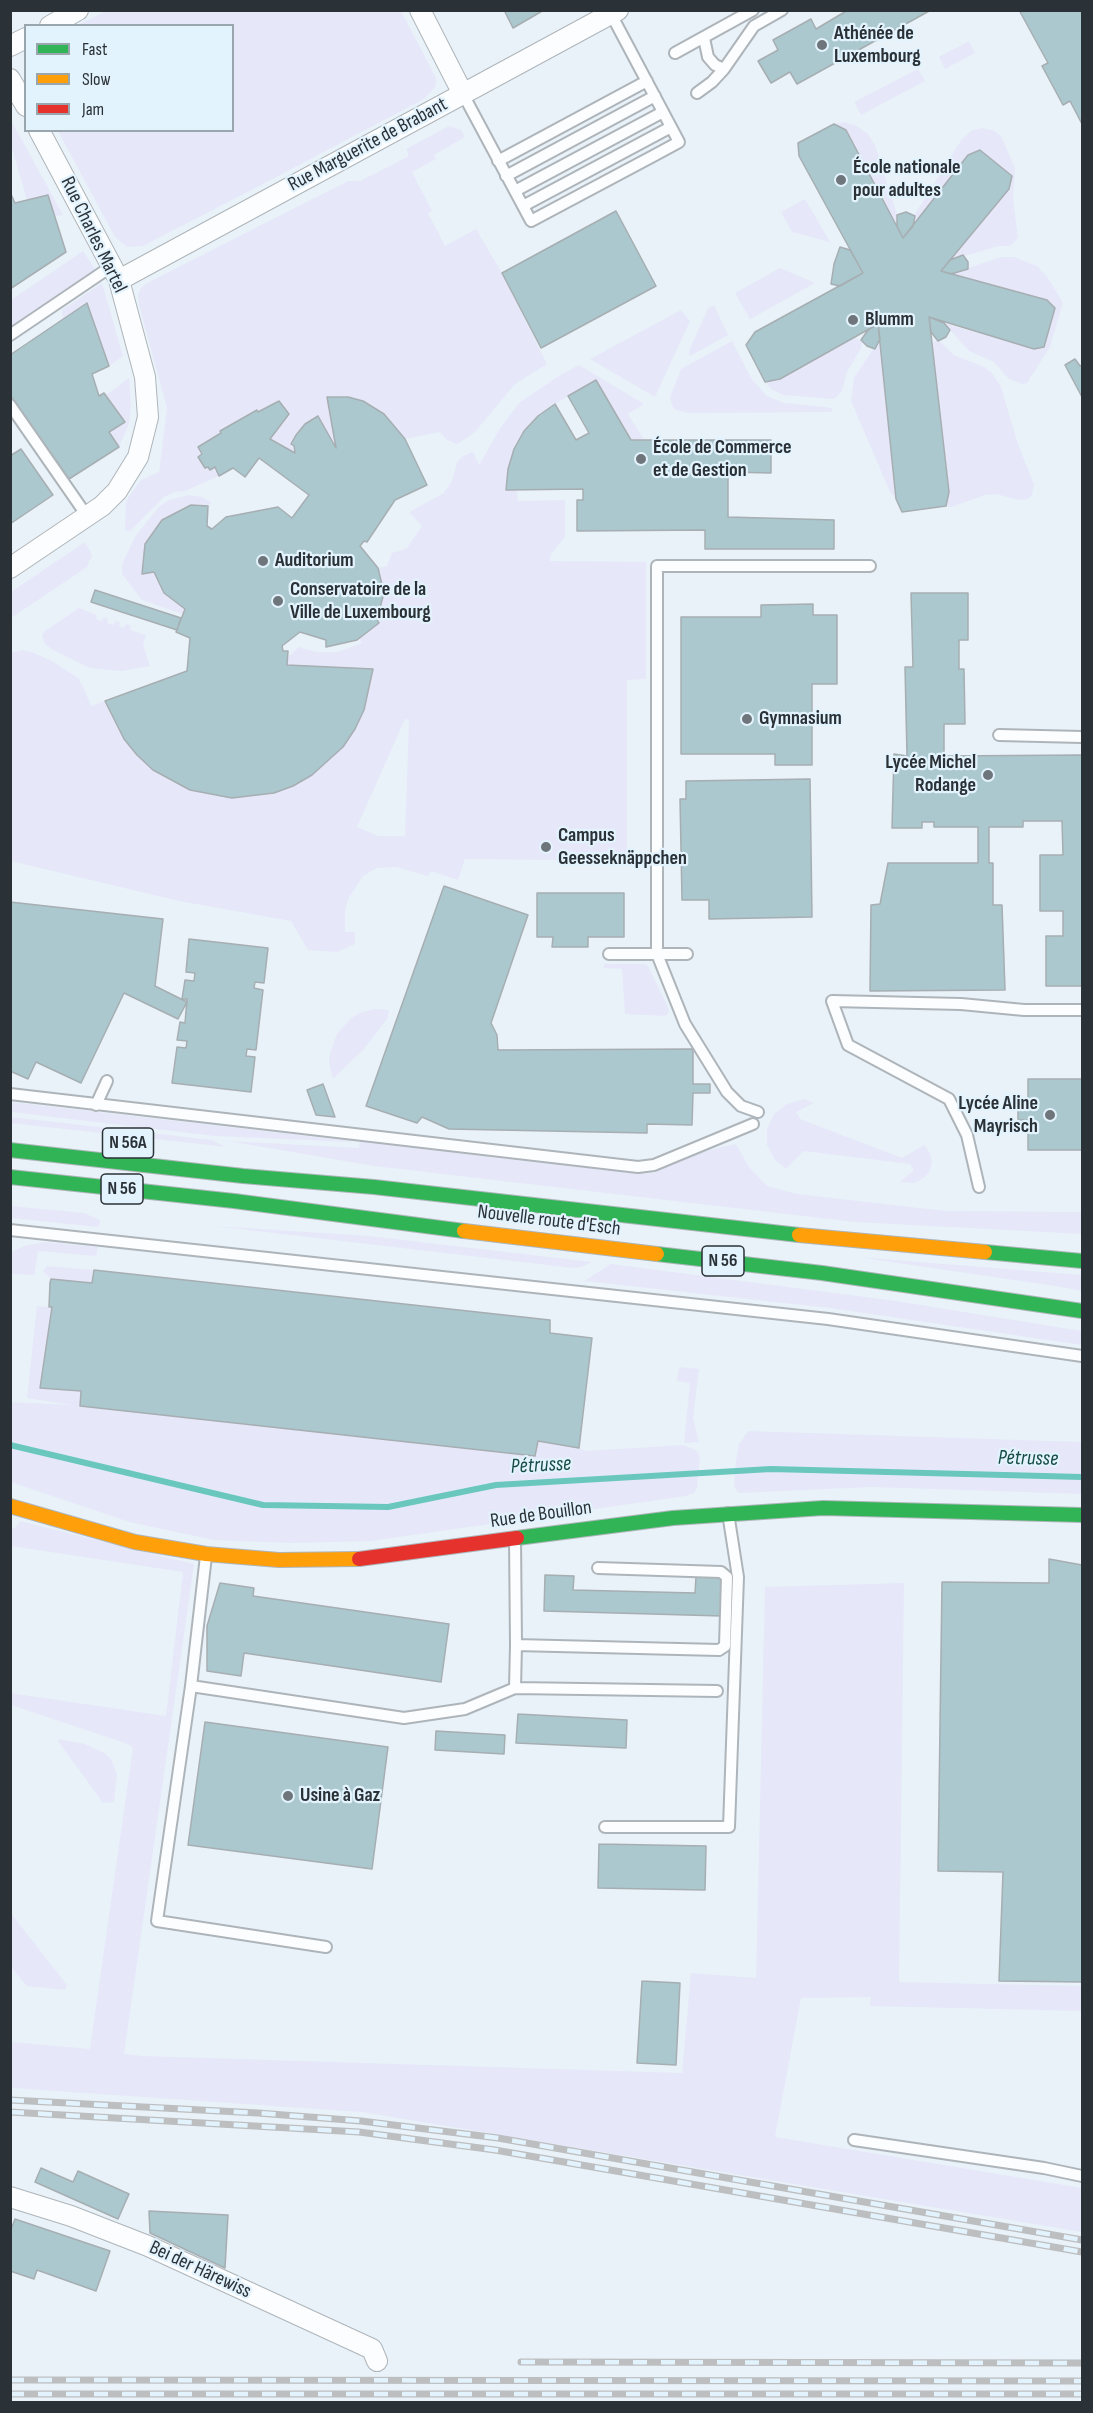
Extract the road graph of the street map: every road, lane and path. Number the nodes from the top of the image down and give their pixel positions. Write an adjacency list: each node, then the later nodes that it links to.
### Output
1 (78, 10): 6 (street)
2 (420, 10): 15 (street)
3 (753, 10): 7 (lane)
4 (782, 10): 11 (lane)
5 (614, 13): 13 (lane); 15 (street, Rue Marguerite de Brabant)
6 (54, 24)
7 (704, 38): 10 (lane); 11 (lane)
8 (24, 39): 9 (street)
9 (10, 46)
10 (675, 53)
11 (724, 69): 14 (lane)
12 (10, 79): 17 (street)
13 (647, 81): 16 (lane); 21 (lane)
14 (697, 93)
15 (463, 94): 21 (lane); 25 (street, Rue Marguerite de Brabant)
16 (655, 96): 18 (lane); 22 (lane)
17 (24, 103)
18 (663, 112): 19 (lane); 23 (lane)
19 (671, 127): 24 (lane); 24 (lane)
20 (40, 132): 25 (street, Rue Charles Martel)
21 (498, 161): 22 (lane)
22 (506, 176): 23 (lane)
23 (514, 191): 24 (lane)
24 (523, 206)
25 (115, 273): 26 (lane); 28 (street, Rue Charles Martel)
26 (10, 335)
27 (10, 405): 28 (lane)
28 (87, 516): 30 (street, Rue Charles Martel)
29 (870, 566): 34 (lane)
30 (10, 568)
31 (999, 735): 32 (lane)
32 (1083, 737)
33 (609, 954): 34 (lane)
34 (657, 954): 35 (lane); 40 (lane)
35 (687, 954)
36 (1083, 1010): 46 (lane)
37 (108, 1081): 39 (lane)
38 (10, 1094): 39 (lane)
39 (96, 1104): 41 (lane)
40 (758, 1112)
41 (753, 1124)
42 (10, 1150): 45 (main road, Nouvelle route d'Esch / N 56)
43 (288, 1166): 45 (main road)
44 (10, 1177): 47 (main road, Nouvelle route d'Esch / N 56)
45 (374, 1187): 52 (main road, Nouvelle route d'Esch / N 56)
46 (979, 1187)
47 (363, 1220): 48 (main road, N 56); 53 (main road, Nouvelle route d'Esch / N 56)
48 (274, 1221)
49 (10, 1230): 50 (lane)
50 (37, 1233): 51 (lane); 54 (lane)
51 (10, 1238)
52 (1083, 1261)
53 (1083, 1311)
54 (1083, 1356)
55 (10, 1506): 59 (main road, Rue de Bouillon)
56 (728, 1513): 57 (main road, Rue de Bouillon); 58 (main road, Rue de Bouillon); 65 (lane)
57 (1083, 1515)
58 (514, 1538): 59 (main road, Rue de Bouillon); 61 (lane)
59 (206, 1554): 62 (lane)
60 (598, 1568): 61 (lane)
61 (516, 1645): 63 (lane)
62 (191, 1686): 63 (lane); 66 (lane)
63 (515, 1688): 64 (lane)
64 (717, 1691)
65 (605, 1827)
66 (326, 1947)
67 (854, 2140): 68 (lane)
68 (1083, 2176)
69 (10, 2197): 70 (street, Bei der Härewiss)
70 (377, 2361)

